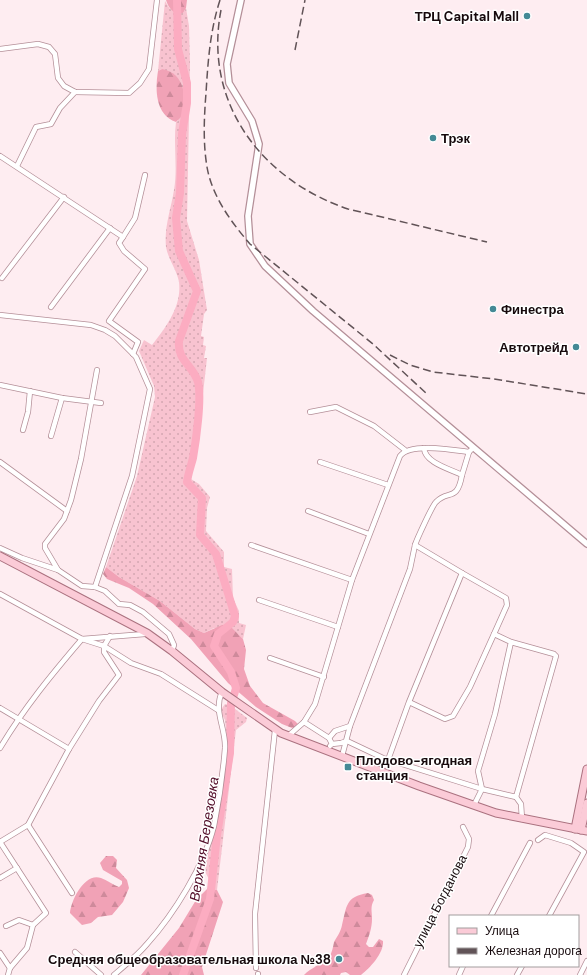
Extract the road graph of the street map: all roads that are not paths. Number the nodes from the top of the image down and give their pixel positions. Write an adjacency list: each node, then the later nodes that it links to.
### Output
1 (157, 0): 4 (street)
2 (241, 0): 26 (street)
3 (0, 49): 4 (street)
4 (75, 92): 6 (street)
5 (0, 156): 6 (street)
6 (16, 166): 8 (street)
7 (145, 175): 10 (street)
8 (64, 196): 9 (street); 11 (street)
9 (110, 228): 10 (street); 12 (street)
10 (122, 237): 14 (street)
11 (2, 278)
12 (50, 307)
13 (0, 315): 14 (street)
14 (133, 354): 42 (street)
15 (97, 370): 19 (street)
16 (0, 386): 17 (street)
17 (30, 391): 18 (street); 22 (street)
18 (62, 398): 19 (street); 23 (street)
19 (91, 401): 20 (street); 31 (street)
20 (101, 403)
21 (310, 412): 25 (street)
22 (23, 430)
23 (51, 436)
24 (424, 448): 25 (street); 26 (street); 29 (street)
25 (405, 450): 30 (street)
26 (471, 450): 29 (street); 34 (street)
27 (0, 462): 31 (street)
28 (320, 462): 30 (street)
29 (462, 475): 36 (street)
30 (388, 485): 33 (street)
31 (67, 511): 39 (street)
32 (308, 511): 33 (street)
33 (369, 534): 41 (street)
34 (587, 544)
35 (251, 545): 41 (street)
36 (415, 545): 40 (street); 61 (street)
37 (0, 548): 39 (street)
38 (0, 556): 46 (main road)
39 (58, 570): 42 (street)
40 (462, 573): 47 (street); 56 (street)
41 (352, 580): 45 (street)
42 (94, 587): 52 (street)
43 (0, 594): 49 (street)
44 (259, 600): 45 (street)
45 (338, 627): 54 (street)
46 (147, 633): 48 (street); 52 (main road)
47 (494, 634): 50 (street); 56 (street)
48 (110, 636): 49 (street); 51 (street)
49 (82, 639): 51 (street); 59 (street)
50 (510, 642): 73 (street); 74 (street)
51 (104, 646): 58 (street); 68 (street)
52 (172, 651): 55 (main road)
53 (270, 658): 54 (street)
54 (324, 677): 60 (street)
55 (222, 692): 58 (street); 62 (main road)
56 (409, 702): 71 (street)
57 (0, 708): 59 (street)
58 (218, 710): 98 (street)
59 (18, 718): 67 (street); 68 (street)
60 (304, 722): 63 (street); 64 (street)
61 (350, 726): 64 (street); 65 (street)
62 (275, 730): 63 (main road); 95 (street)
63 (288, 736): 69 (main road)
64 (329, 738): 66 (street)
65 (347, 741): 66 (street); 70 (street); 71 (street)
66 (332, 744): 69 (street)
67 (0, 748)
68 (69, 749): 78 (street)
69 (328, 751): 70 (main road)
70 (342, 756): 76 (main road)
71 (388, 760): 73 (street)
72 (587, 769): 80 (main road)
73 (482, 789): 74 (street); 76 (street)
74 (516, 797): 77 (street)
75 (587, 803): 80 (main road)
76 (474, 805): 77 (main road)
77 (522, 819): 80 (main road)
78 (28, 825): 82 (street); 86 (street)
79 (464, 827): 99 (street, улица Богданова)
80 (581, 830)
81 (538, 840): 88 (street)
82 (0, 842): 84 (street)
83 (530, 843): 87 (street)
84 (17, 868): 85 (street); 89 (street)
85 (0, 878)
86 (72, 893)
87 (492, 915)
88 (550, 915)
89 (33, 925): 90 (street); 94 (street)
90 (6, 926)
91 (75, 952): 97 (street)
92 (0, 953): 94 (street)
93 (587, 961): 100 (street)
94 (10, 968): 96 (street)
95 (256, 968)
96 (8, 975)
97 (101, 975)
98 (114, 975)
99 (404, 975)
100 (580, 975)

